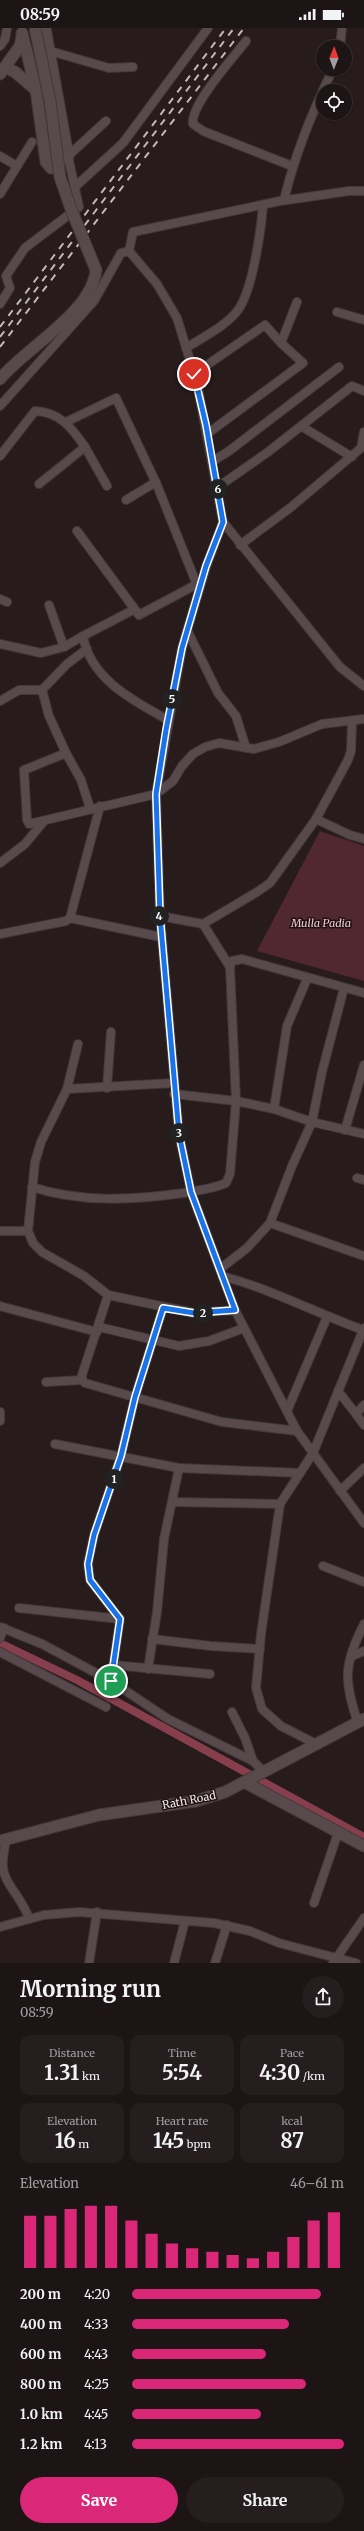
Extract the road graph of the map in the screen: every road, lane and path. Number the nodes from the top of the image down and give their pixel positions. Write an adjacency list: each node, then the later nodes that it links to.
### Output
1 (7, 28): 9 (street)
2 (35, 28): 35 (street, bridge)
3 (46, 28): 10 (street)
4 (208, 28): 21 (street)
5 (342, 28): 7 (street)
6 (22, 31): 12 (street); 14 (street)
7 (341, 40)
8 (246, 41): 20 (street)
9 (0, 46)
10 (50, 51): 11 (street); 18 (street)
11 (133, 67)
12 (2, 71): 14 (street)
13 (330, 76): 20 (street)
14 (36, 90): 18 (street)
15 (106, 121): 18 (street)
16 (32, 142): 19 (street)
17 (0, 156): 19 (street)
18 (68, 156): 21 (street)
19 (17, 166): 23 (street)
20 (292, 166): 24 (street)
21 (76, 186): 28 (street)
22 (364, 191): 24 (street)
23 (0, 194)
24 (284, 200): 25 (street)
25 (263, 205): 26 (street); 32 (street)
26 (129, 251): 32 (street); 37 (street)
27 (297, 302): 31 (street)
28 (0, 304)
29 (337, 312): 30 (street)
30 (364, 320)
31 (281, 343): 34 (street); 41 (street)
32 (186, 348): 34 (street)
33 (339, 367): 46 (street)
34 (194, 374): 41 (street)
35 (0, 379)
36 (364, 391): 39 (street)
37 (0, 406)
38 (66, 422): 43 (street); 44 (street); 47 (street)
39 (302, 426): 45 (street); 50 (street)
40 (364, 432): 42 (street)
41 (207, 434): 46 (street)
42 (363, 446): 45 (street)
43 (85, 447): 48 (street); 49 (street)
44 (0, 456)
45 (352, 457): 54 (street)
46 (213, 461): 50 (street)
47 (156, 482): 51 (street); 55 (street)
48 (40, 484)
49 (107, 486)
50 (218, 488): 52 (street)
51 (126, 500)
52 (223, 522): 54 (street); 55 (street)
53 (77, 531): 57 (street)
54 (240, 544): 63 (street)
55 (199, 584): 57 (street); 58 (street)
56 (49, 605): 61 (street)
57 (133, 610): 59 (street)
58 (187, 630): 67 (street); 69 (street)
59 (83, 636): 61 (street); 62 (street)
60 (0, 644): 61 (street)
61 (64, 647)
62 (87, 649): 64 (street); 67 (street)
63 (364, 686)
64 (42, 690): 65 (street); 70 (street)
65 (0, 701)
66 (364, 719): 68 (street)
67 (168, 720): 71 (street)
68 (352, 722): 69 (street); 74 (street)
69 (246, 748): 71 (street)
70 (66, 753): 73 (street); 75 (street)
71 (156, 794): 72 (street); 78 (street)
72 (100, 806): 73 (street); 79 (street)
73 (90, 808): 75 (street)
74 (316, 819): 76 (street); 80 (street)
75 (44, 821): 77 (street)
76 (364, 839)
77 (0, 863)
78 (160, 916): 80 (street); 82 (street)
79 (70, 918): 81 (street); 82 (street)
80 (203, 924): 83 (street)
81 (0, 934)
82 (161, 937): 90 (street)
83 (230, 967): 84 (street); 94 (street)
84 (307, 979): 85 (street); 95 (street)
85 (344, 988): 86 (street); 96 (street)
86 (364, 994)
87 (111, 1032): 91 (street)
88 (78, 1044): 92 (street)
89 (364, 1065): 97 (street)
90 (173, 1083): 91 (street); 93 (street)
91 (107, 1088): 92 (street)
92 (66, 1089): 99 (street)
93 (174, 1094): 94 (street); 100 (street)
94 (236, 1101): 95 (street); 100 (street)
95 (274, 1109): 96 (street)
96 (312, 1122): 97 (street); 101 (street)
97 (345, 1130): 98 (street)
98 (364, 1134)
99 (32, 1187): 100 (street); 103 (street)
100 (191, 1192): 105 (street)
101 (270, 1223): 104 (street); 105 (street)
102 (0, 1231): 103 (street)
103 (28, 1231): 106 (street)
104 (364, 1256)
105 (221, 1272): 109 (street); 110 (street)
106 (108, 1295): 108 (street); 112 (street)
107 (0, 1306): 112 (street)
108 (163, 1308): 109 (street); 114 (street)
109 (235, 1310): 111 (street)
110 (327, 1317): 113 (street); 120 (street)
111 (244, 1328): 114 (street); 120 (street)
112 (98, 1329): 114 (street); 115 (street)
113 (364, 1329): 117 (street)
114 (152, 1340): 118 (street)
115 (82, 1380): 116 (street); 118 (street)
116 (46, 1382)
117 (338, 1391): 121 (street); 125 (street)
118 (135, 1397): 123 (street); 126 (street)
119 (364, 1405): 121 (street)
120 (287, 1410): 123 (street)
121 (356, 1414): 122 (street)
122 (364, 1426)
123 (297, 1431): 125 (street)
124 (55, 1444): 126 (street)
125 (313, 1453): 129 (street); 130 (street)
126 (121, 1456): 127 (street); 137 (street)
127 (179, 1468): 129 (street); 131 (street)
128 (364, 1468): 130 (street)
129 (300, 1473): 132 (street)
130 (340, 1491): 133 (street)
131 (172, 1502): 132 (street); 140 (street)
132 (280, 1504): 141 (street)
133 (364, 1524)
134 (323, 1566): 135 (street)
135 (364, 1582)
136 (19, 1608): 137 (street)
137 (120, 1619): 145 (street)
138 (364, 1624): 144 (street)
139 (2, 1632): 148 (street)
140 (152, 1639): 141 (street); 146 (street)
141 (260, 1649): 152 (street)
142 (364, 1651): 144 (street)
143 (0, 1652): 149 (street)
144 (352, 1656): 151 (street)
145 (113, 1665): 146 (street); 148 (street)
146 (148, 1669): 147 (street)
147 (210, 1674)
148 (111, 1681): 153 (street)
149 (106, 1707)
150 (232, 1712): 153 (street)
151 (361, 1721): 152 (street, Rath Road)
152 (318, 1745): 154 (street, Rath Road)
153 (252, 1761): 154 (street)
154 (261, 1772): 155 (street, Rath Road)
155 (247, 1782): 156 (street); 157 (street, Rath Road)
156 (338, 1833): 158 (street); 159 (street)
157 (3, 1840): 162 (street)
158 (364, 1846)
159 (314, 1903)
160 (96, 1912): 162 (street); 163 (street); 167 (street)
161 (364, 1918): 166 (street)
162 (30, 1919): 165 (street)
163 (185, 1921): 164 (street); 168 (street)
164 (227, 1925): 166 (street); 169 (street)
165 (0, 1926)
166 (334, 1960): 170 (street)
167 (89, 1963)
168 (174, 1963)
169 (215, 1963)
170 (356, 1963)

